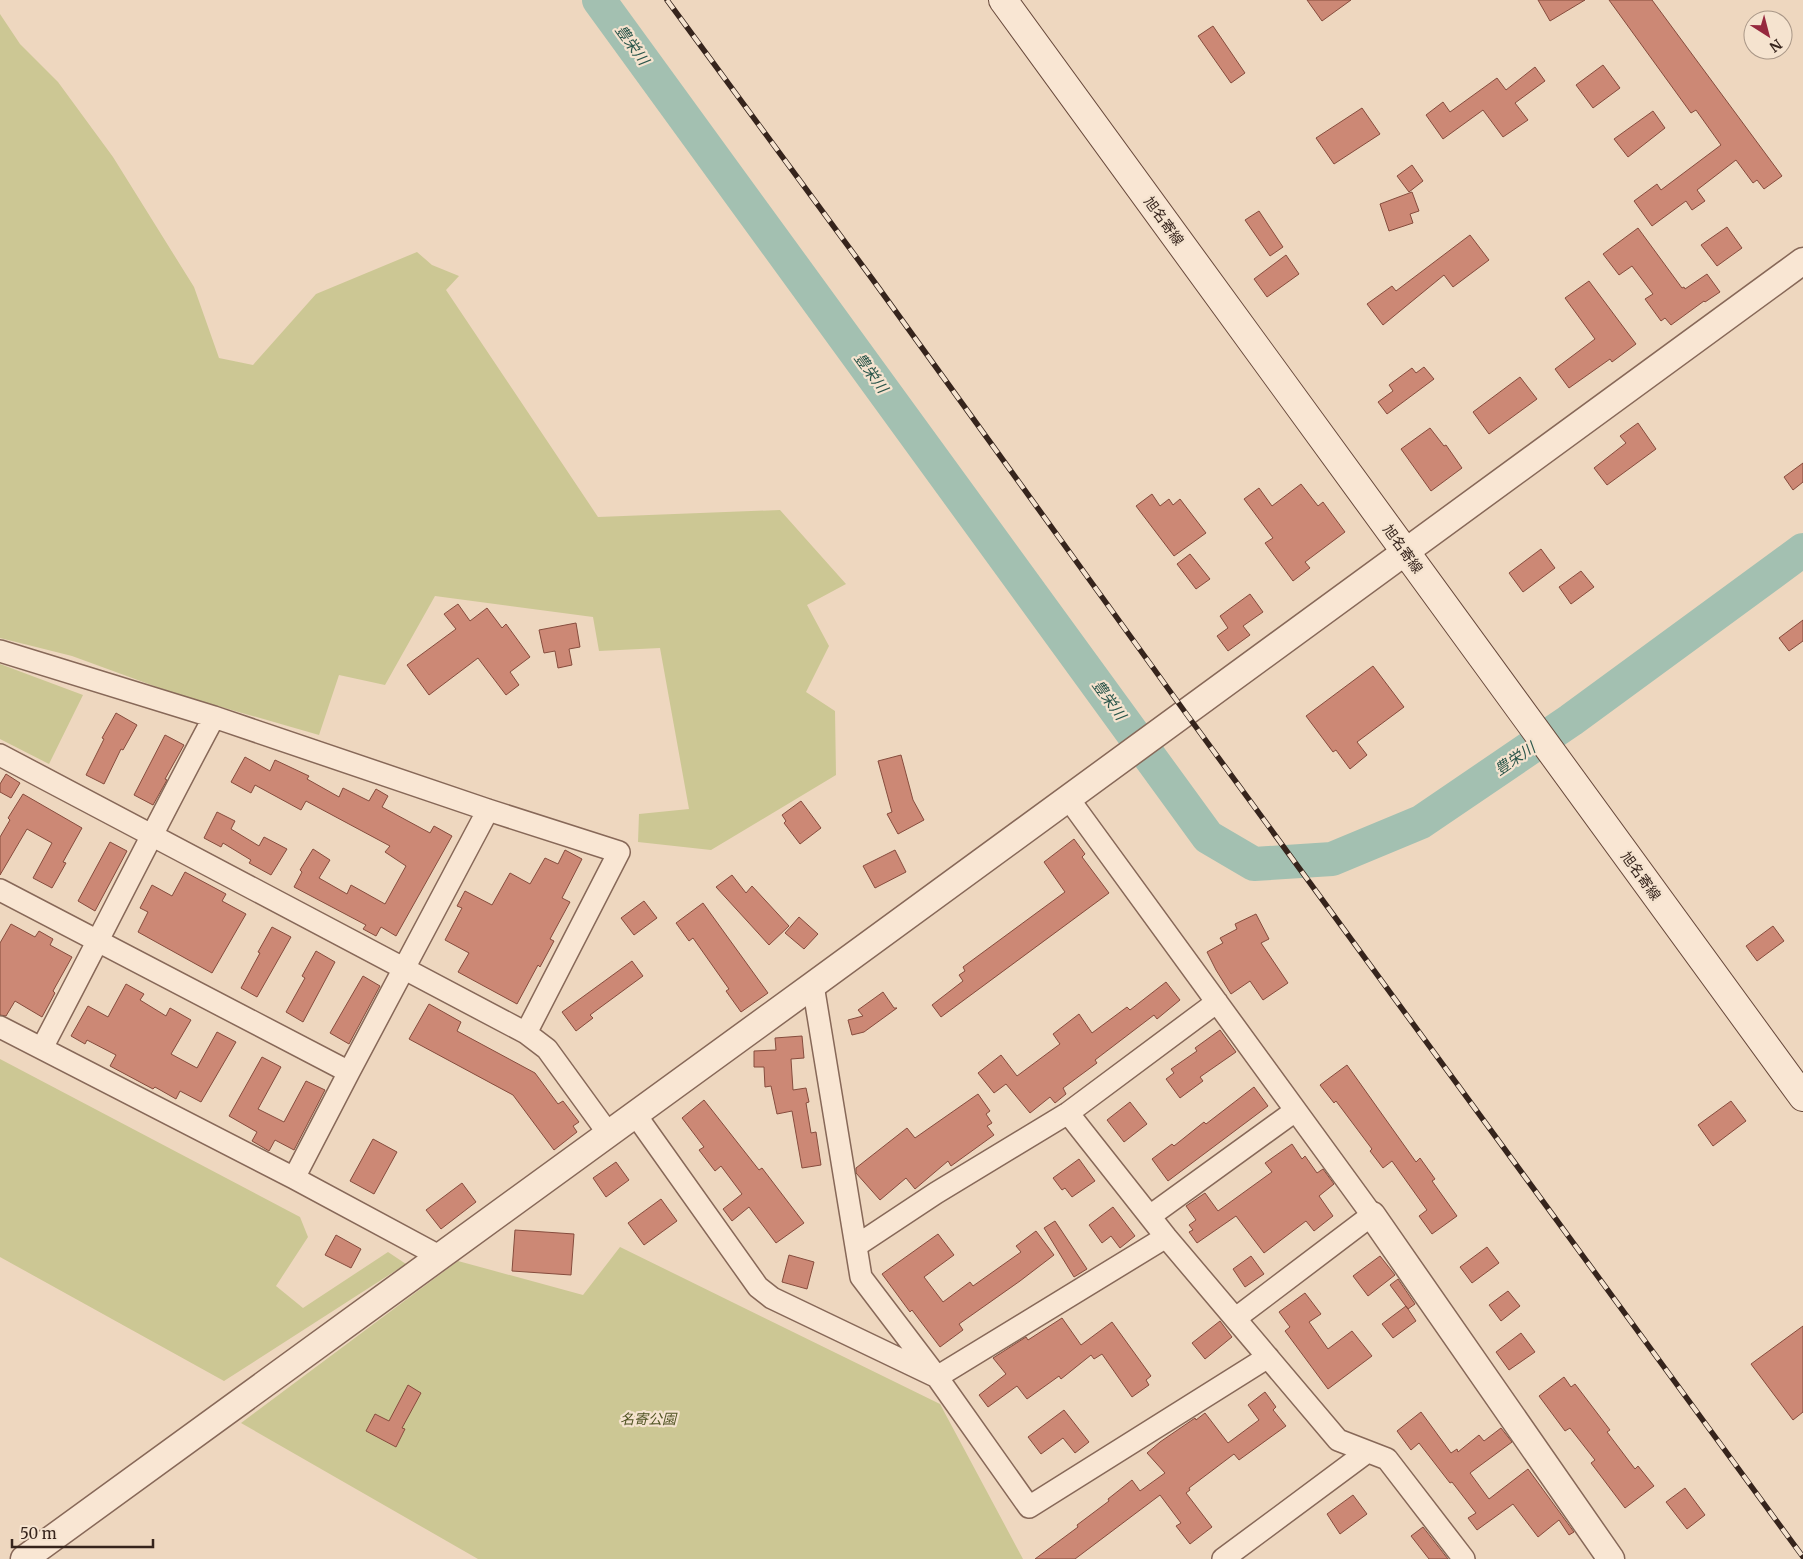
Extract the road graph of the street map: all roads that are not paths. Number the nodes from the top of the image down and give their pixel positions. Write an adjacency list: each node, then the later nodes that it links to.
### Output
1 (1003, 0): 3 (main road, 旭名寄線)
2 (1803, 261): 3 (street)
3 (1405, 552): 7 (street); 19 (main road, 旭名寄線)
4 (0, 651): 5 (street)
5 (214, 717): 8 (street); 9 (street)
6 (0, 755): 9 (street)
7 (1068, 798): 13 (street); 14 (street)
8 (488, 810): 12 (street); 16 (street)
9 (151, 835): 11 (street); 12 (street)
10 (0, 890): 11 (street)
11 (98, 942): 17 (street); 18 (street)
12 (404, 969): 16 (street); 18 (street)
13 (813, 985): 22 (street); 28 (street)
14 (1217, 1002): 20 (street); 21 (street)
15 (0, 1027): 17 (street)
16 (526, 1033): 23 (street)
17 (42, 1048): 24 (street)
18 (349, 1072): 24 (street)
19 (1803, 1097)
20 (1295, 1111): 25 (street); 26 (street)
21 (1068, 1112): 26 (street); 28 (street)
22 (635, 1114): 23 (street); 32 (street)
23 (608, 1133): 29 (street)
24 (294, 1178): 29 (street)
25 (1372, 1215): 30 (street); 37 (street)
26 (1150, 1216): 27 (street)
27 (1166, 1237): 30 (street); 32 (street)
28 (856, 1246): 32 (street)
29 (439, 1256): 34 (street)
30 (1236, 1318): 31 (street)
31 (1268, 1357): 32 (street); 33 (street)
32 (937, 1377)
33 (1367, 1452): 35 (street); 36 (street)
34 (24, 1559)
35 (1223, 1559)
36 (1464, 1559)
37 (1611, 1559)

